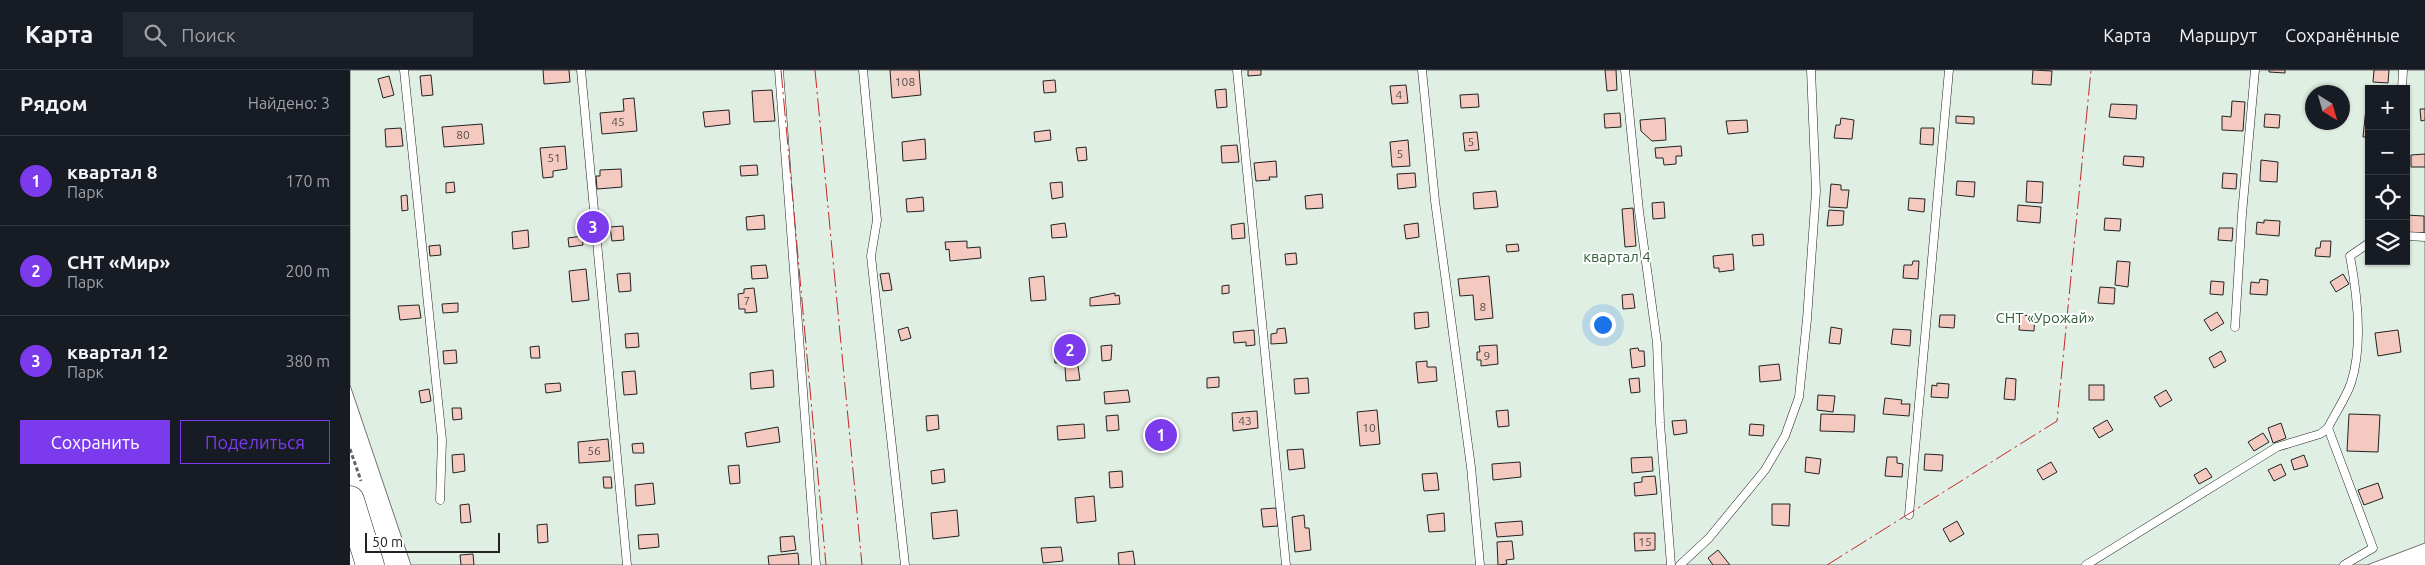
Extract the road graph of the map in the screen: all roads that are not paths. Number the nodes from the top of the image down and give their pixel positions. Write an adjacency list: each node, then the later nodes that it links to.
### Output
1 (404, 70): 19 (lane)
2 (581, 70): 22 (lane)
3 (779, 70): 23 (lane)
4 (863, 70): 24 (lane)
5 (1237, 70): 25 (lane)
6 (1422, 70): 26 (lane)
7 (1625, 70): 27 (lane)
8 (1812, 70): 28 (lane)
9 (1948, 70): 20 (lane)
10 (2255, 70): 16 (lane)
11 (2403, 70): 12 (lane)
12 (2402, 85)
13 (2410, 236): 14 (lane)
14 (2425, 237)
15 (2365, 246): 17 (lane)
16 (2235, 328)
17 (2328, 428): 29 (lane); 30 (lane)
18 (350, 500): 21 (highway)
19 (440, 500)
20 (1909, 515)
21 (370, 565)
22 (627, 565)
23 (816, 565)
24 (905, 565)
25 (1286, 565)
26 (1480, 565)
27 (1671, 565)
28 (1680, 565)
29 (2086, 565)
30 (2344, 565)

